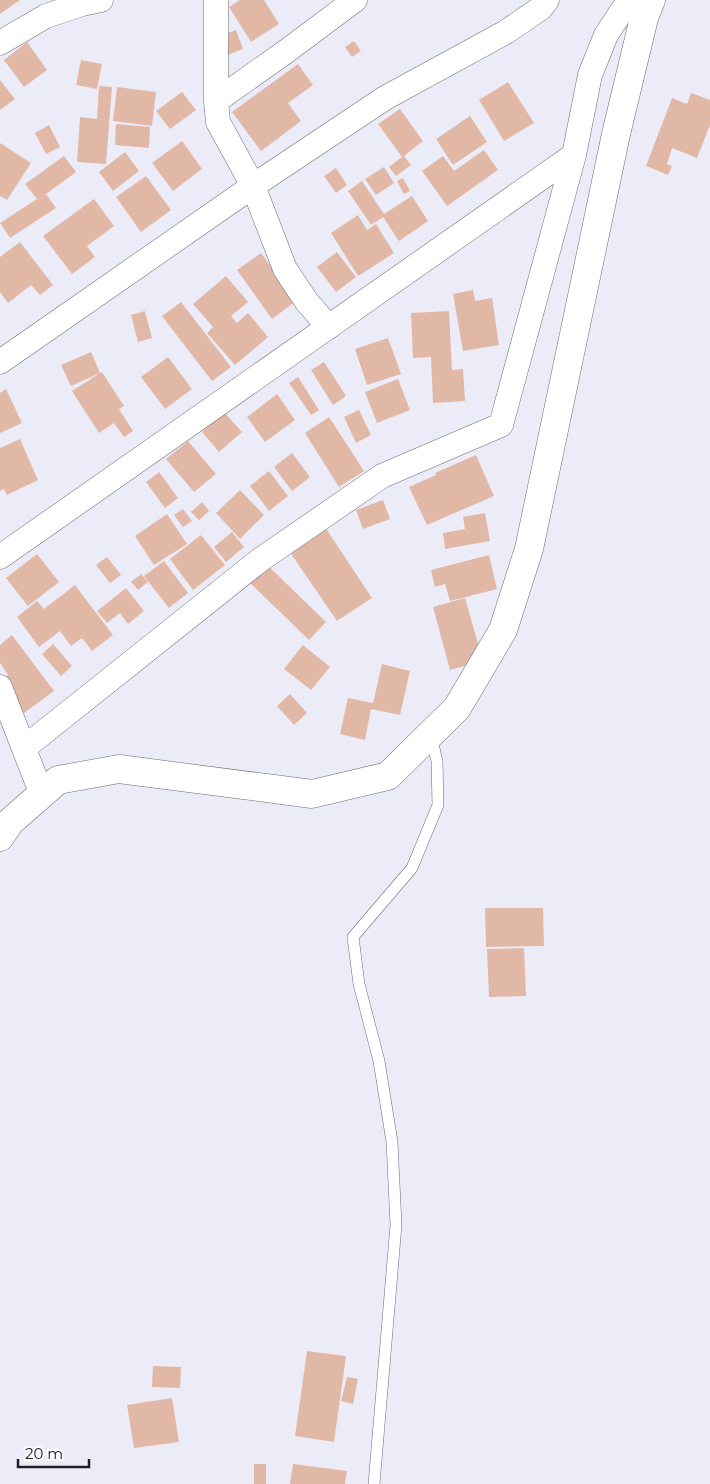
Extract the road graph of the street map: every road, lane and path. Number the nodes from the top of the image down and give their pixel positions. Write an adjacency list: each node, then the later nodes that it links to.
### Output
1 (101, 0): 7 (street)
2 (355, 0): 8 (street)
3 (547, 0): 10 (street)
4 (634, 0): 9 (street)
5 (651, 0): 15 (main road)
6 (210, 1): 8 (street)
7 (0, 43)
8 (216, 101): 10 (street)
9 (574, 155): 11 (street); 16 (street)
10 (253, 186): 11 (street); 12 (street)
11 (328, 327): 13 (street)
12 (0, 362)
13 (0, 557)
14 (0, 687): 16 (street)
15 (430, 734): 17 (main road); 19 (lane)
16 (24, 748): 17 (street)
17 (42, 794): 18 (main road)
18 (0, 838)
19 (374, 1484)

